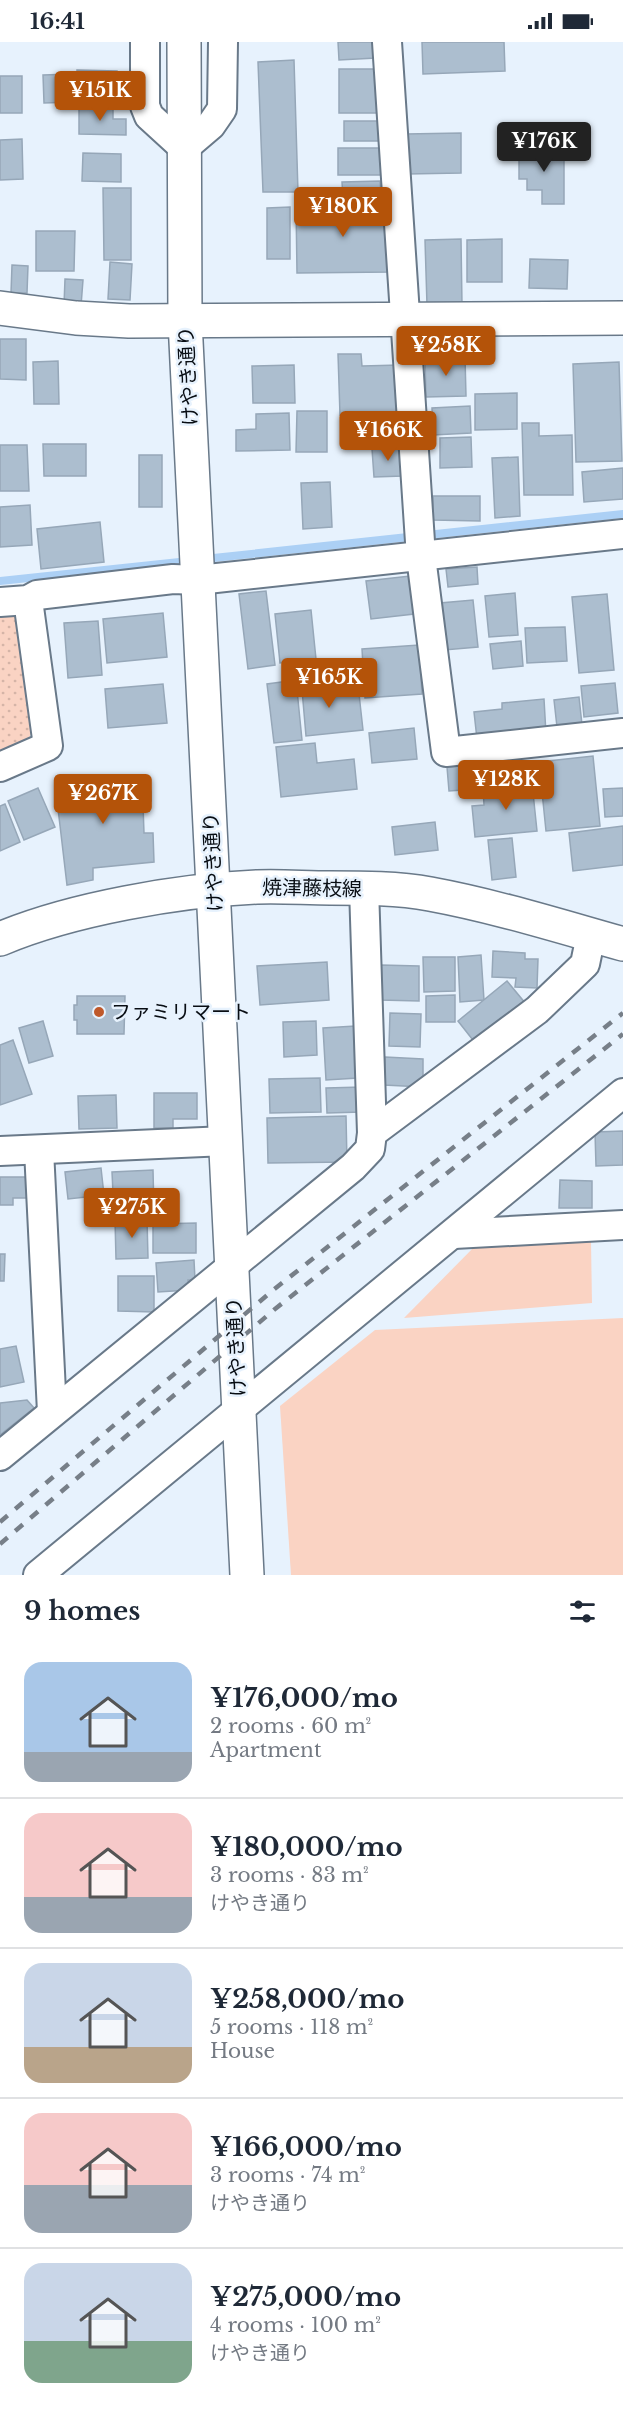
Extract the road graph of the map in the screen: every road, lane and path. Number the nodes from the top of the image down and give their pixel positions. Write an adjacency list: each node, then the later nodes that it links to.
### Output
1 (145, 42): 5 (street)
2 (184, 42): 5 (street, けやき通り)
3 (223, 42): 5 (street)
4 (387, 42): 8 (street)
5 (184, 148): 9 (street, けやき通り)
6 (0, 308): 9 (street)
7 (623, 318): 8 (street)
8 (404, 319): 9 (street); 11 (street)
9 (185, 321): 12 (street, けやき通り)
10 (623, 534): 11 (street)
11 (420, 544): 12 (street); 15 (street)
12 (198, 580): 13 (street); 18 (street, けやき通り)
13 (28, 600): 14 (street); 16 (street)
14 (0, 602)
15 (623, 734)
16 (0, 767)
17 (363, 888): 18 (street, 焼津藤枝線); 19 (street, 焼津藤枝線); 23 (street)
18 (214, 891): 20 (street, 焼津藤枝線); 24 (street, けやき通り)
19 (591, 935): 21 (street, 焼津藤枝線); 23 (street)
20 (0, 939)
21 (623, 945)
22 (623, 1093): 28 (street)
23 (372, 1133): 29 (street)
24 (226, 1141): 25 (street); 29 (street, けやき通り)
25 (39, 1150): 26 (street); 31 (street)
26 (0, 1152)
27 (623, 1225): 28 (street)
28 (454, 1234): 30 (street)
29 (232, 1266): 30 (street, けやき通り); 31 (street)
30 (239, 1408): 33 (street); 34 (street, けやき通り)
31 (52, 1412): 32 (street)
32 (0, 1456)
33 (38, 1575)
34 (247, 1575)

